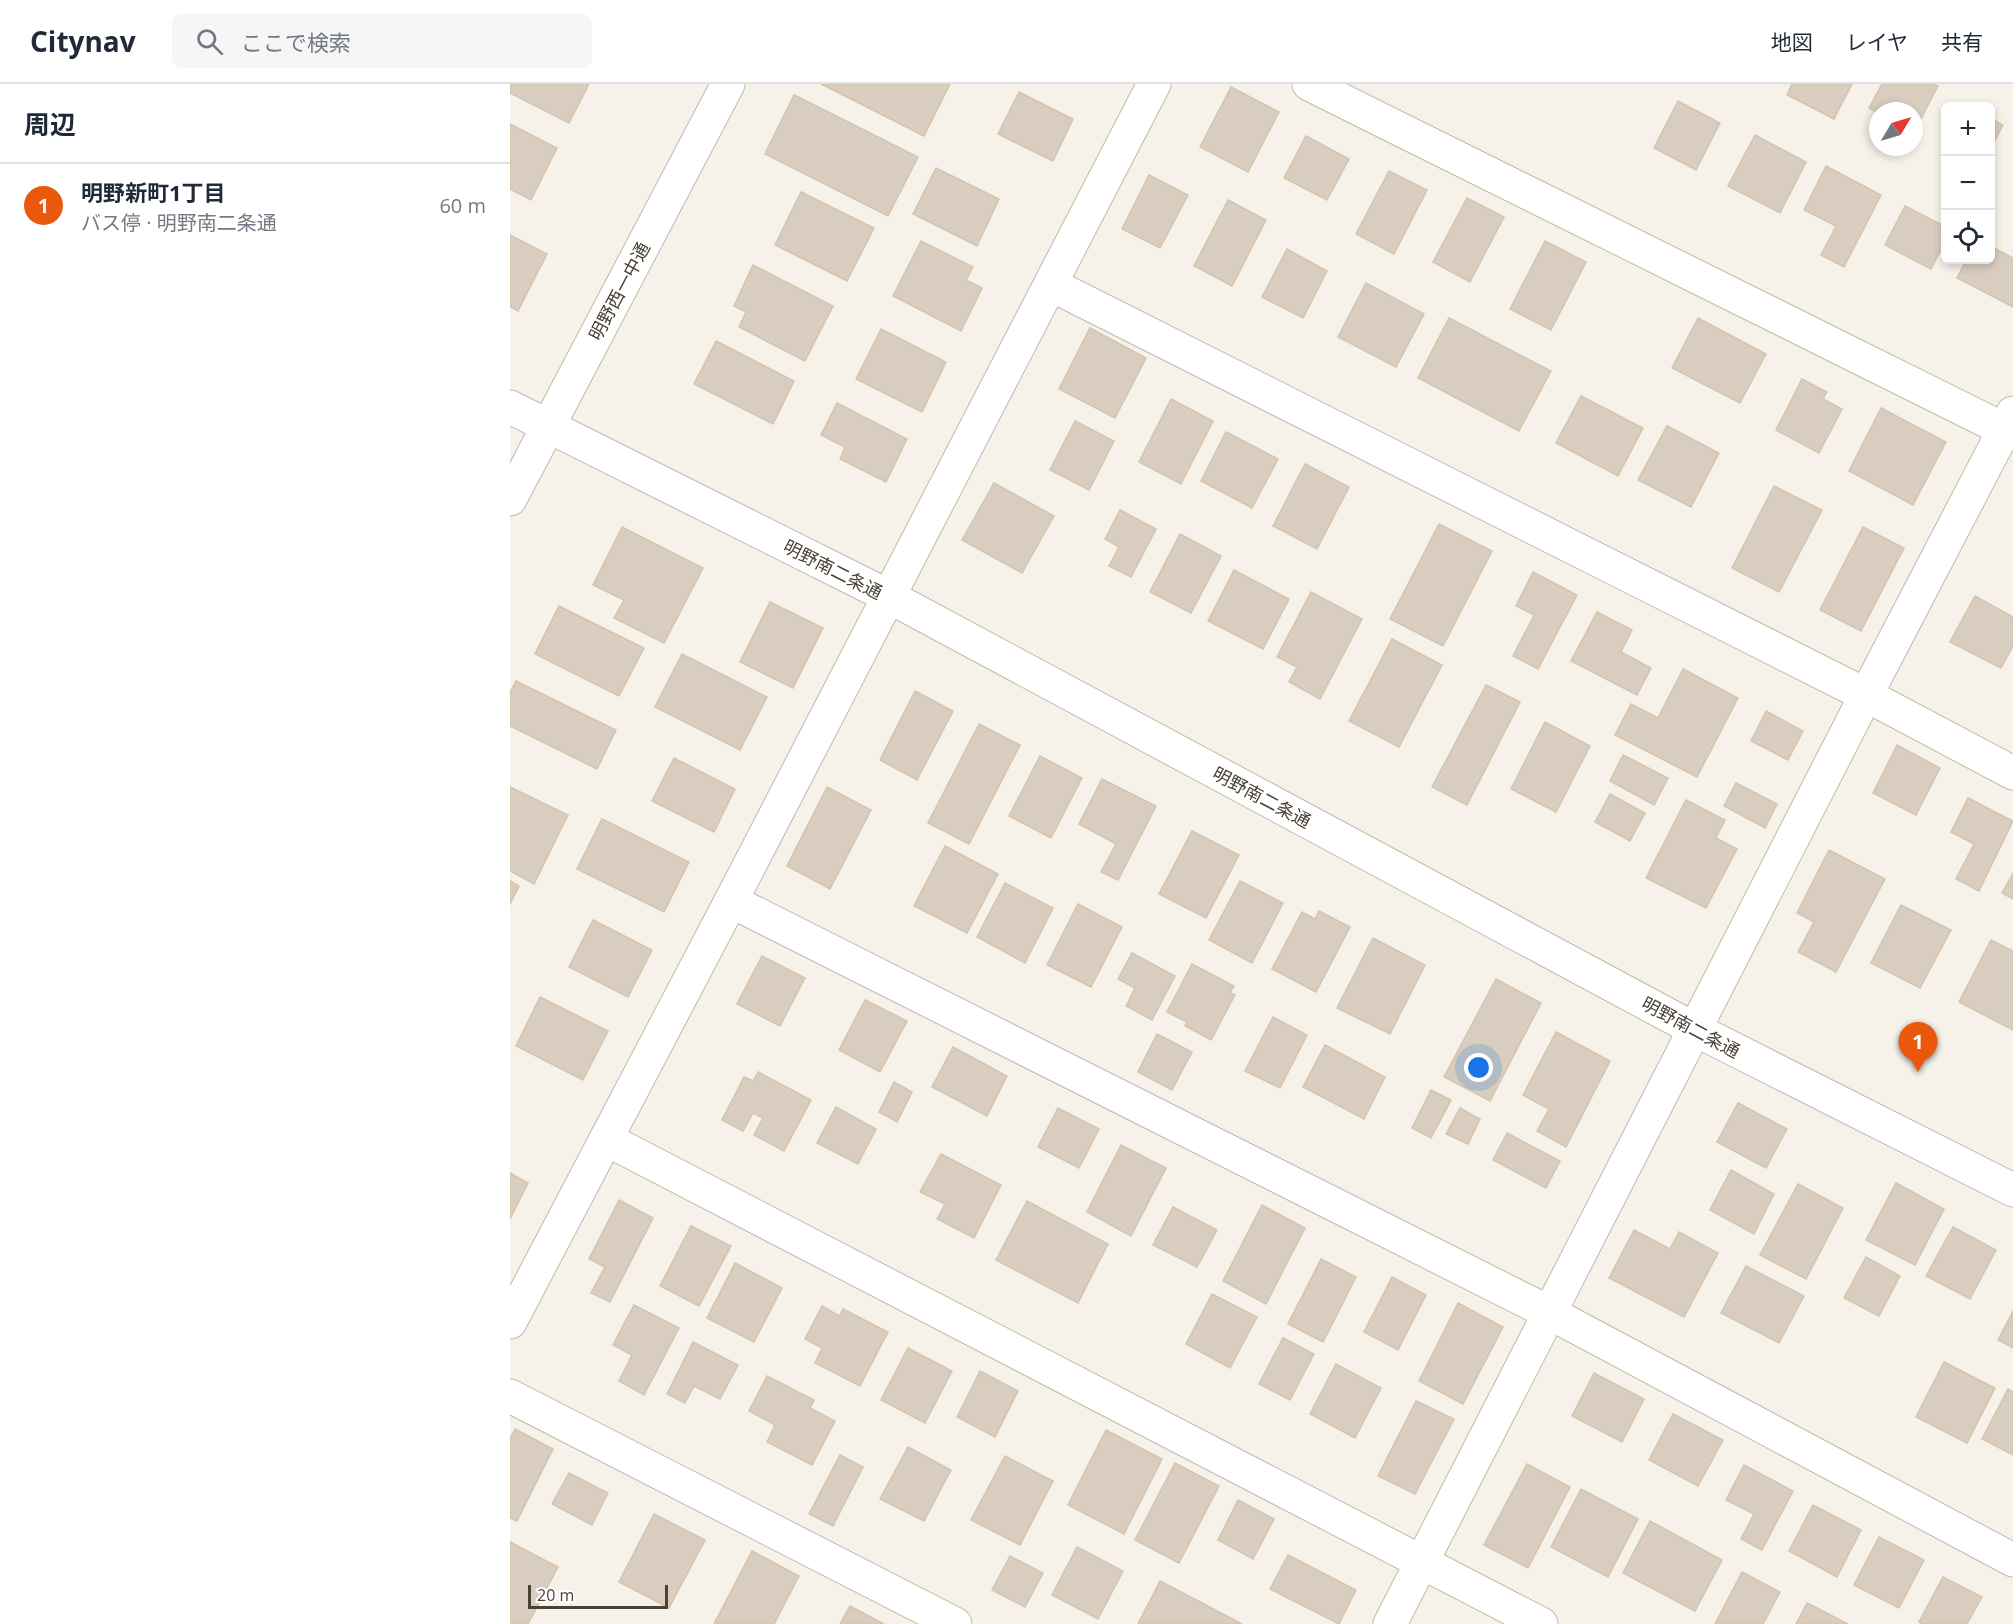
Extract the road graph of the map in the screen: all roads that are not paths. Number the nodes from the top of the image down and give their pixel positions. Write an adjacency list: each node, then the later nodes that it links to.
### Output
1 (728, 84): 6 (street, 明野西一中通)
2 (1154, 84): 4 (street)
3 (1309, 84): 7 (street)
4 (1052, 285): 9 (street); 10 (street)
5 (510, 408): 6 (street, 明野南二条通)
6 (548, 426): 8 (street, 明野西一中通); 9 (street, 明野南二条通)
7 (2010, 426): 10 (street)
8 (510, 499)
9 (888, 596): 12 (street); 13 (street, 明野南二条通)
10 (1866, 695): 11 (street); 13 (street)
11 (2013, 773)
12 (731, 901): 14 (street); 16 (street)
13 (1696, 1030): 15 (street, 明野南二条通); 16 (street)
14 (606, 1139): 17 (street); 20 (street)
15 (2013, 1190)
16 (1550, 1313): 19 (street); 20 (street)
17 (510, 1322)
18 (510, 1396): 21 (street)
19 (2013, 1560)
20 (1421, 1562): 22 (street); 23 (street)
21 (955, 1624)
22 (1390, 1624)
23 (1541, 1624)

